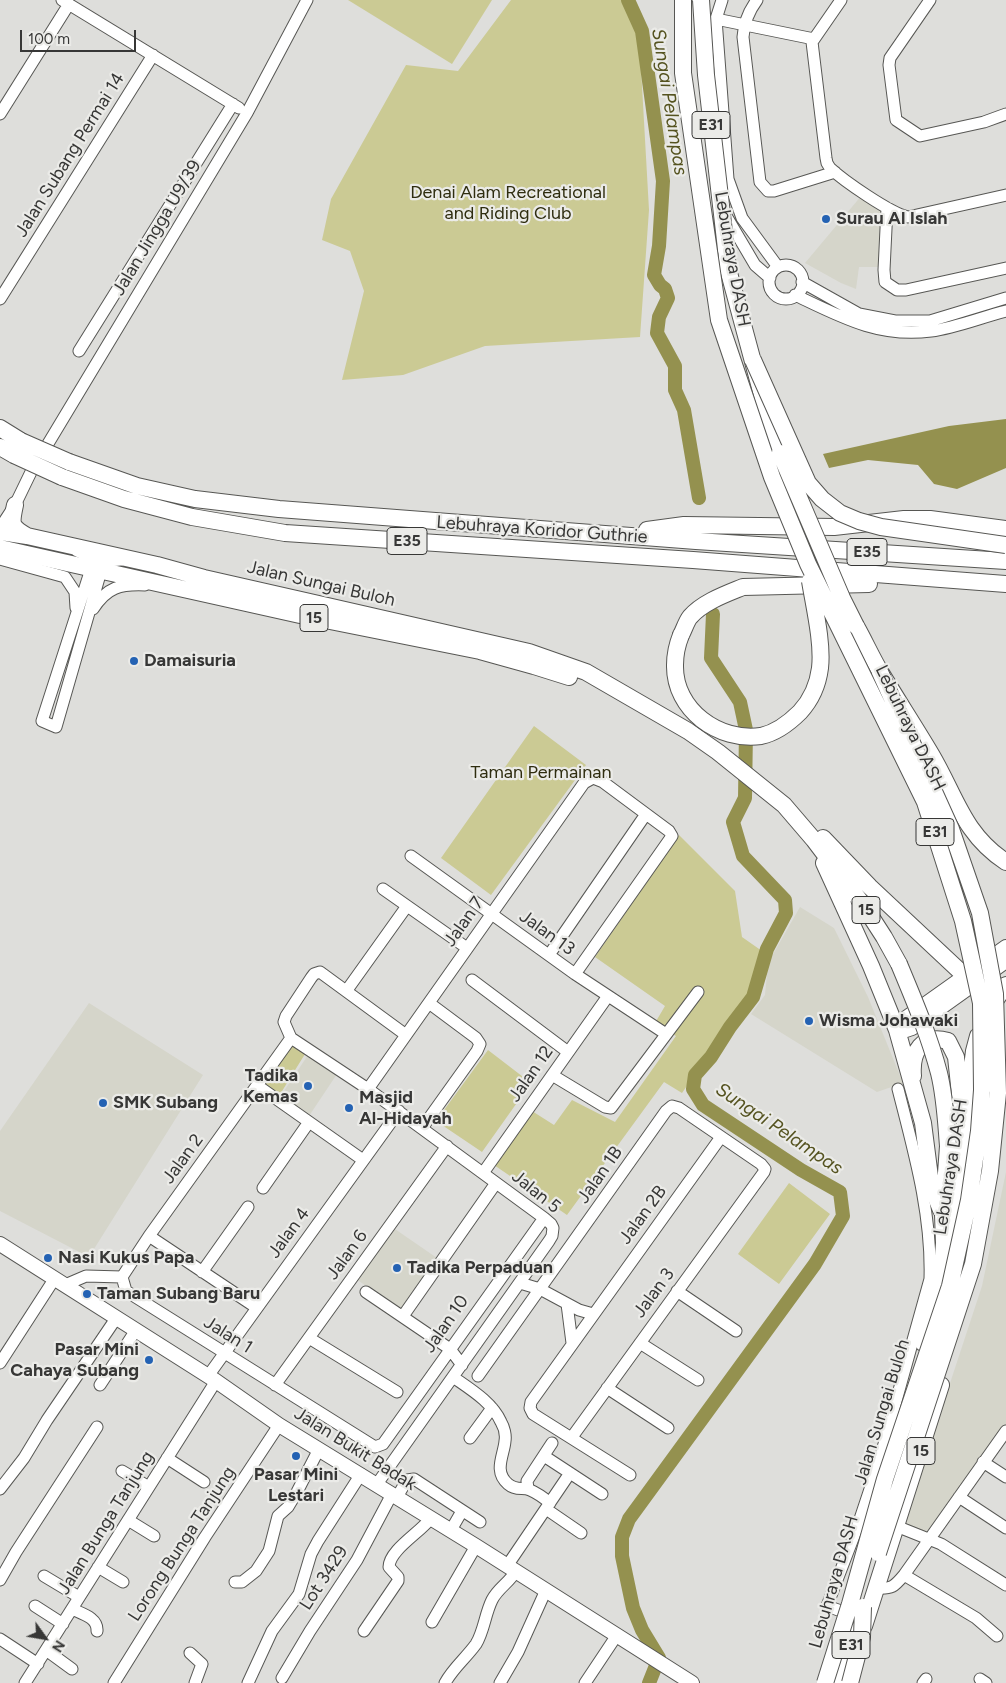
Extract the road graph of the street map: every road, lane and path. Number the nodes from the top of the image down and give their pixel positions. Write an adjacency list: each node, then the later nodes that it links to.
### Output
1 (307, 0): 14 (street, Jalan Jingga U9/39)
2 (683, 0): 46 (highway, Lebuhraya DASH / E31, bridge)
3 (703, 0): 22 (street); 29 (highway, Lebuhraya DASH / E31, bridge)
4 (722, 0): 9 (street)
5 (757, 0): 10 (street)
6 (841, 0): 11 (street)
7 (930, 0): 16 (street)
8 (66, 2): 12 (street); 15 (street)
9 (716, 19): 10 (street); 20 (street)
10 (744, 25): 11 (street); 17 (street)
11 (814, 39): 17 (street)
12 (153, 55): 13 (street); 26 (street, Jalan Subang Permai 14)
13 (233, 104): 14 (street); 28 (street)
14 (247, 113): 34 (street, Jalan Jingga U9/39)
15 (0, 114)
16 (1006, 114)
17 (835, 172): 19 (street)
18 (1006, 195): 19 (street)
19 (887, 208): 21 (street)
20 (778, 267): 22 (street); 23 (street)
21 (1006, 268)
22 (770, 278): 24 (street)
23 (802, 282): 24 (street); 25 (street)
24 (795, 295): 27 (street)
25 (1006, 298)
26 (0, 299)
27 (1006, 311)
28 (79, 351)
29 (753, 360): 41 (highway, bridge); 53 (highway, Lebuhraya DASH / E31, bridge)
30 (0, 428): 32 (highway, Lebuhraya Koridor Guthrie / E35)
31 (0, 447): 32 (highway, Lebuhraya Koridor Guthrie / E35)
32 (18, 448): 33 (highway, Lebuhraya Koridor Guthrie / E35, bridge)
33 (65, 469): 38 (highway, Lebuhraya Koridor Guthrie / E35); 45 (highway, Lebuhraya Koridor Guthrie / E35)
34 (5, 509): 35 (street, Jalan Jingga U9/39); 39 (highway)
35 (0, 528)
36 (1006, 529): 38 (highway)
37 (0, 532): 39 (highway, Jalan Sungai Buloh / 15)
38 (613, 535): 44 (highway, Lebuhraya Koridor Guthrie / E35)
39 (27, 536): 40 (highway, Jalan Sungai Buloh / 15)
40 (54, 543): 43 (highway, Jalan Sungai Buloh / 15); 47 (street)
41 (1006, 545)
42 (1, 550): 47 (highway, Jalan Sungai Buloh / 15); 52 (street)
43 (130, 559): 47 (street); 54 (highway, Jalan Sungai Buloh / 15)
44 (1006, 561)
45 (727, 564): 48 (highway); 49 (highway, Lebuhraya Koridor Guthrie / E35)
46 (808, 564): 48 (highway, bridge); 178 (highway, Lebuhraya DASH / E31, bridge)
47 (96, 569): 50 (highway, Jalan Sungai Buloh / 15); 52 (street)
48 (869, 584): 51 (highway)
49 (1006, 584)
50 (191, 590): 52 (street); 54 (highway, Jalan Sungai Buloh / 15)
51 (1006, 594)
52 (82, 616): 52 (street)
53 (880, 672): 59 (highway, bridge); 178 (highway, Lebuhraya DASH / E31, bridge)
54 (626, 694): 56 (highway, Jalan Sungai Buloh / 15)
55 (646, 814): 62 (street, Jalan 7); 65 (street); 67 (street)
56 (797, 820): 57 (highway, Jalan Sungai Buloh / 15); 68 (highway)
57 (814, 840): 75 (highway); 95 (highway, Jalan Sungai Buloh / 15, bridge)
58 (411, 856): 62 (street, Jalan 13)
59 (1006, 862)
60 (383, 889): 61 (street)
61 (407, 906): 64 (street); 71 (street)
62 (491, 914): 64 (street, Jalan 7); 65 (street, Jalan 13)
63 (1006, 947): 68 (main road)
64 (467, 948): 74 (street, Jalan 7)
65 (549, 955): 67 (street, Jalan 13)
66 (1006, 961): 75 (main road)
67 (575, 974): 73 (street, Jalan 13)
68 (965, 976): 75 (main road)
69 (472, 980): 79 (street)
70 (1006, 985): 87 (highway)
71 (347, 990): 77 (street); 78 (street)
72 (698, 992): 76 (street)
73 (608, 996): 76 (street, Jalan 13); 79 (street, Jalan 12)
74 (429, 1003): 77 (street, Jalan 7); 86 (street)
75 (897, 1030): 82 (highway)
76 (666, 1034): 80 (street)
77 (406, 1035): 83 (street, Jalan 7)
78 (291, 1038): 81 (street, Jalan 2); 83 (street, Jalan 5)
79 (568, 1052): 80 (street, Jalan 12)
80 (552, 1074): 91 (street, Jalan 12)
81 (258, 1086): 85 (street); 97 (street, Jalan 2)
82 (906, 1086): 87 (highway); 95 (highway); 178 (street)
83 (368, 1089): 84 (street, Jalan 5)
84 (399, 1111): 86 (street, Jalan 5); 90 (street, Jalan 4)
85 (309, 1122): 90 (street); 93 (street)
86 (422, 1128): 89 (street, Jalan 5)
87 (964, 1132): 95 (highway)
88 (721, 1137): 103 (street, Jalan 1B); 105 (street, Jalan 3); 108 (street, Jalan 2B)
89 (446, 1146): 91 (street, Jalan 5); 113 (street, Jalan 6)
90 (363, 1160): 107 (street, Jalan 4)
91 (483, 1173): 92 (street, Jalan 5)
92 (496, 1182): 96 (street, Jalan 5); 109 (street)
93 (263, 1188)
94 (248, 1207): 99 (street)
95 (950, 1214): 159 (highway, Jalan Sungai Buloh / 15); 178 (highway, Jalan Sungai Buloh / 15)
96 (544, 1218): 102 (street, Jalan 5); 116 (street, Jalan 10)
97 (149, 1236): 99 (street); 100 (street, Jalan 2)
98 (1, 1248): 101 (main road, Jalan Bukit Badak)
99 (202, 1272): 107 (street)
100 (122, 1277): 101 (street); 117 (street, Jalan 1)
101 (60, 1281): 110 (main road, Jalan Bukit Badak); 118 (street)
102 (520, 1283): 103 (street); 119 (street, Jalan 5)
103 (540, 1289): 106 (street); 120 (street, Jalan 1B)
104 (366, 1292): 109 (street)
105 (677, 1292): 112 (street); 115 (street, Jalan 3)
106 (567, 1304): 108 (street); 114 (street)
107 (257, 1308): 117 (street, Jalan 4)
108 (593, 1314): 114 (street, Jalan 2B)
109 (403, 1316): 116 (street)
110 (117, 1317): 111 (main road, Jalan Bukit Badak); 149 (street)
111 (136, 1330): 122 (main road, Jalan Bukit Badak); 124 (street)
112 (736, 1331)
113 (309, 1338): 125 (street, Jalan 6); 127 (street)
114 (572, 1343): 133 (street, Jalan 2B)
115 (640, 1343): 123 (street); 126 (street, Jalan 3)
116 (450, 1349): 119 (street); 136 (street, Jalan 10)
117 (224, 1353): 122 (street, Jalan 4); 125 (street, Jalan 1)
118 (1, 1358)
119 (462, 1365): 121 (street, Jalan 5)
120 (478, 1376)
121 (453, 1377): 128 (street); 147 (street, Jalan 5)
122 (212, 1378): 129 (main road, Jalan Bukit Badak); 139 (street, Jalan Bunga Tanjung)
123 (698, 1380)
124 (100, 1385)
125 (275, 1385): 136 (street, Jalan 1)
126 (607, 1388): 131 (street); 133 (street, Jalan 3)
127 (398, 1392)
128 (492, 1408): 134 (street); 150 (street)
129 (279, 1424): 137 (main road, Jalan Bukit Badak); 193 (street, Lorong Bunga Tanjung)
130 (97, 1427): 170 (street)
131 (668, 1428)
132 (1006, 1431): 140 (street)
133 (572, 1437): 144 (street)
134 (470, 1438)
135 (552, 1443): 138 (street)
136 (375, 1447)
137 (319, 1449): 143 (main road, Jalan Bukit Badak); 172 (street)
138 (544, 1456): 142 (street); 150 (street)
139 (167, 1458): 146 (street); 148 (street, Jalan Bunga Tanjung)
140 (983, 1462): 145 (street); 153 (street)
141 (122, 1471): 148 (street)
142 (570, 1473): 151 (street); 154 (street)
143 (361, 1474): 147 (main road, Jalan Bukit Badak); 195 (street)
144 (630, 1475)
145 (1006, 1477)
146 (204, 1482)
147 (377, 1484): 152 (main road, Jalan Bukit Badak)
148 (149, 1487): 157 (street, Jalan Bunga Tanjung)
149 (0, 1489)
150 (528, 1489): 154 (street)
151 (602, 1494)
152 (395, 1496): 155 (street, Lot 3429); 156 (main road, Jalan Bukit Badak); 191 (street, Lot 3429)
153 (959, 1497): 160 (street); 164 (street)
154 (548, 1506): 162 (street); 167 (street)
155 (462, 1511): 158 (street); 161 (street)
156 (431, 1518): 161 (main road, Jalan Bukit Badak); 183 (street)
157 (128, 1520): 163 (street); 166 (street, Jalan Bunga Tanjung)
158 (480, 1522)
159 (896, 1526): 164 (street); 174 (highway, Jalan Sungai Buloh / 15)
160 (1006, 1528)
161 (451, 1530): 165 (main road, Jalan Bukit Badak)
162 (581, 1533)
163 (154, 1536)
164 (929, 1540): 168 (street); 173 (street)
165 (476, 1546): 167 (main road, Jalan Bukit Badak); 180 (street)
166 (98, 1567): 171 (street); 176 (street, Jalan Bunga Tanjung)
167 (512, 1568): 175 (main road, Jalan Bukit Badak); 196 (street)
168 (904, 1575): 174 (street); 185 (street)
169 (44, 1576): 176 (street)
170 (0, 1580)
171 (123, 1582)
172 (235, 1582)
173 (1006, 1585)
174 (876, 1588): 204 (highway, Jalan Sungai Buloh / 15)
175 (546, 1590): 184 (main road, Jalan Bukit Badak); 197 (street)
176 (79, 1597): 179 (street, Jalan Bunga Tanjung)
177 (35, 1606): 181 (street)
178 (851, 1607): 200 (highway, bridge); 201 (highway, Jalan Sungai Buloh / 15); 202 (highway, Lebuhraya DASH / E31, bridge); 203 (highway, Lebuhraya DASH / E31, bridge); 204 (highway, bridge)
179 (72, 1609): 181 (street, Jalan Bunga Tanjung); 182 (street)
180 (432, 1622)
181 (63, 1624): 187 (street, Jalan Bunga Tanjung)
182 (97, 1631)
183 (364, 1631)
184 (617, 1635): 198 (street); 199 (main road, Jalan Bukit Badak)
185 (997, 1636)
186 (0, 1639): 189 (street)
187 (46, 1650): 189 (street, Jalan Bunga Tanjung); 190 (street)
188 (190, 1653): 194 (street)
189 (38, 1664): 192 (street, Jalan Bunga Tanjung)
190 (72, 1669)
191 (282, 1678)
192 (26, 1683)
193 (114, 1683)
194 (195, 1683)
195 (248, 1683)
196 (445, 1683)
197 (500, 1683)
198 (585, 1683)
199 (692, 1683)
200 (813, 1683)
201 (818, 1683)
202 (825, 1683)
203 (840, 1683)
204 (848, 1683)

